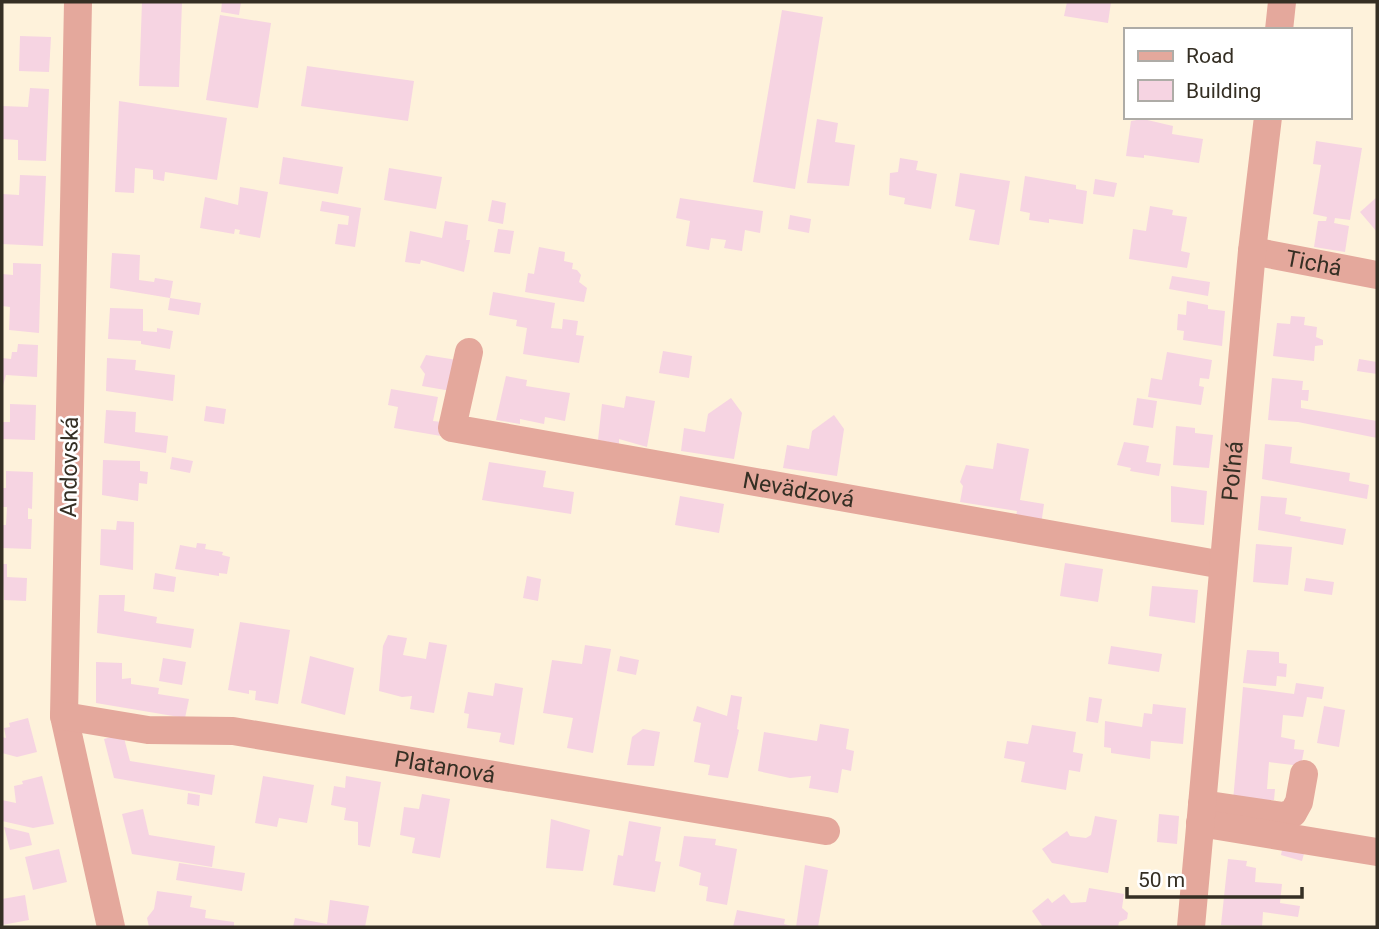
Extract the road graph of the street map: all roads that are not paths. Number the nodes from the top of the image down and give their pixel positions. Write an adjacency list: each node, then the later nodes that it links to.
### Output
1 (78, 2): 9 (street, Andovská)
2 (1282, 2): 3 (street)
3 (1279, 28)
4 (1268, 119): 5 (street, Poľná)
5 (1251, 251): 6 (street, Tichá); 8 (street, Poľná)
6 (1377, 275)
7 (469, 352): 8 (street, Nevädzová)
8 (1223, 565): 11 (street, Poľná)
9 (64, 716): 12 (street, Platanová); 14 (street, Andovská)
10 (1304, 774): 11 (street)
11 (1201, 813): 13 (street); 15 (street, Poľná)
12 (826, 831)
13 (1377, 852)
14 (111, 927)
15 (1191, 927)

